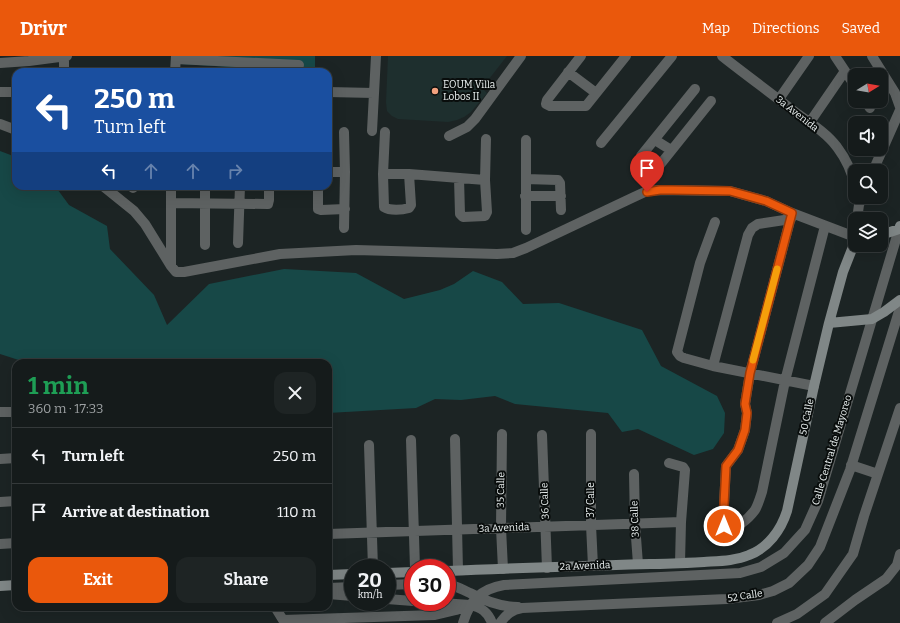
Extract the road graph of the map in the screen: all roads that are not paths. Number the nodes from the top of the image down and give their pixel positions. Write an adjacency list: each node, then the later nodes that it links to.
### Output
1 (64, 56): 2 (street); 13 (street); 17 (street)
2 (67, 56)
3 (376, 56): 26 (street)
4 (521, 56): 37 (street)
5 (581, 56): 20 (street)
6 (624, 56): 27 (street)
7 (671, 56): 41 (street)
8 (722, 56): 28 (street, 3a Avenida)
9 (809, 56): 28 (street)
10 (835, 56): 19 (street)
11 (872, 56): 30 (street)
12 (176, 58): 15 (street); 18 (street)
13 (29, 61): 14 (street); 16 (street)
14 (0, 63)
15 (299, 65)
16 (29, 68)
17 (64, 68)
18 (175, 68)
19 (845, 71): 21 (street); 31 (street)
20 (568, 72): 27 (street); 27 (street)
21 (848, 76)
22 (695, 89): 40 (street)
23 (0, 92): 24 (street)
24 (12, 92)
25 (332, 92): 26 (street)
26 (374, 93): 34 (street)
27 (596, 93)
28 (779, 99): 31 (street, 3a Avenida)
29 (711, 101): 42 (street)
30 (900, 108): 45 (street)
31 (810, 122): 44 (street, 3a Avenida)
32 (0, 124): 33 (street)
33 (12, 128)
34 (372, 131)
35 (344, 132): 48 (street)
36 (385, 132): 49 (street)
37 (449, 136)
38 (486, 139): 54 (street)
39 (526, 140): 52 (street)
40 (655, 140): 42 (street); 43 (street)
41 (601, 144)
42 (671, 150): 46 (street)
43 (641, 156)
44 (848, 164)
45 (876, 164)
46 (658, 166)
47 (332, 172): 48 (street)
48 (345, 172): 66 (street)
49 (382, 174): 50 (street); 50 (street)
50 (409, 174): 51 (street)
51 (459, 178): 54 (street); 54 (street)
52 (526, 179): 53 (street); 61 (street)
53 (536, 179): 61 (street); 62 (street)
54 (485, 180)
55 (108, 190): 79 (street)
56 (171, 190): 63 (street)
57 (205, 190): 64 (street)
58 (240, 190): 65 (street)
59 (269, 190): 65 (street)
60 (318, 190): 66 (street)
61 (530, 196): 62 (street); 73 (street)
62 (560, 196): 67 (street)
63 (171, 203): 64 (street); 79 (street)
64 (205, 204): 65 (street); 77 (street)
65 (239, 204): 76 (street)
66 (345, 210): 71 (street)
67 (561, 210)
68 (792, 216): 70 (street); 79 (street); 84 (street); 85 (street)
69 (715, 222): 84 (street)
70 (825, 226): 75 (street); 86 (street)
71 (344, 228)
72 (900, 228): 74 (main road); 82 (street, Calle Central de Mayoreo)
73 (526, 230)
74 (888, 232)
75 (848, 238)
76 (238, 243)
77 (205, 245)
78 (851, 252): 83 (main road, 50 Calle)
79 (171, 266)
80 (900, 300): 82 (main road)
81 (900, 308): 100 (street, 52 Calle)
82 (872, 319): 83 (main road); 135 (street, Calle Central de Mayoreo)
83 (829, 323): 87 (main road, 50 Calle)
84 (713, 366): 85 (street)
85 (750, 373): 86 (street); 86 (street)
86 (786, 380): 87 (street)
87 (814, 386): 119 (main road, 50 Calle)
88 (900, 408): 102 (street)
89 (0, 412): 90 (street)
90 (12, 412)
91 (502, 434): 109 (street, 35 Calle)
92 (591, 434): 107 (street, 37 Calle)
93 (542, 435): 108 (street, 36 Calle)
94 (455, 439): 110 (street)
95 (411, 440): 111 (street)
96 (369, 445): 112 (street)
97 (0, 458): 98 (street)
98 (12, 458)
99 (669, 463): 105 (street)
100 (852, 466): 102 (street); 138 (street, 52 Calle)
101 (634, 474): 106 (street, 38 Calle)
102 (878, 474): 143 (street)
103 (12, 501): 104 (street)
104 (0, 502)
105 (681, 522): 106 (street, 3a Avenida); 120 (street)
106 (635, 524): 107 (street, 3a Avenida); 121 (street, 38 Calle)
107 (591, 525): 108 (street, 3a Avenida); 122 (street, 37 Calle)
108 (546, 526): 109 (street, 3a Avenida); 123 (street, 36 Calle)
109 (501, 528): 110 (street, 3a Avenida); 124 (street, 35 Calle)
110 (458, 530): 111 (street, 3a Avenida); 125 (street)
111 (414, 531): 112 (street, 3a Avenida); 118 (street)
112 (372, 532): 113 (street, 3a Avenida); 117 (street)
113 (332, 534)
114 (12, 543): 115 (street)
115 (0, 544)
116 (900, 554): 144 (street)
117 (373, 559)
118 (415, 559)
119 (724, 561): 120 (main road, 2a Avenida)
120 (680, 563): 121 (main road, 2a Avenida)
121 (638, 564): 122 (main road, 2a Avenida)
122 (593, 566): 123 (main road, 2a Avenida)
123 (547, 568): 124 (main road, 2a Avenida)
124 (503, 569): 125 (main road, 2a Avenida)
125 (458, 570)
126 (344, 574): 127 (main road)
127 (332, 575)
128 (12, 585): 129 (main road)
129 (0, 586)
130 (456, 586): 135 (street)
131 (344, 587): 132 (street)
132 (332, 588)
133 (332, 594): 134 (street)
134 (344, 595)
135 (479, 596): 137 (street); 138 (street)
136 (456, 605): 137 (street)
137 (470, 606): 139 (street); 140 (street); 141 (street)
138 (522, 608): 142 (street, 52 Calle)
139 (277, 611)
140 (464, 623)
141 (492, 623)
142 (500, 623)
143 (777, 623)
144 (825, 623)

